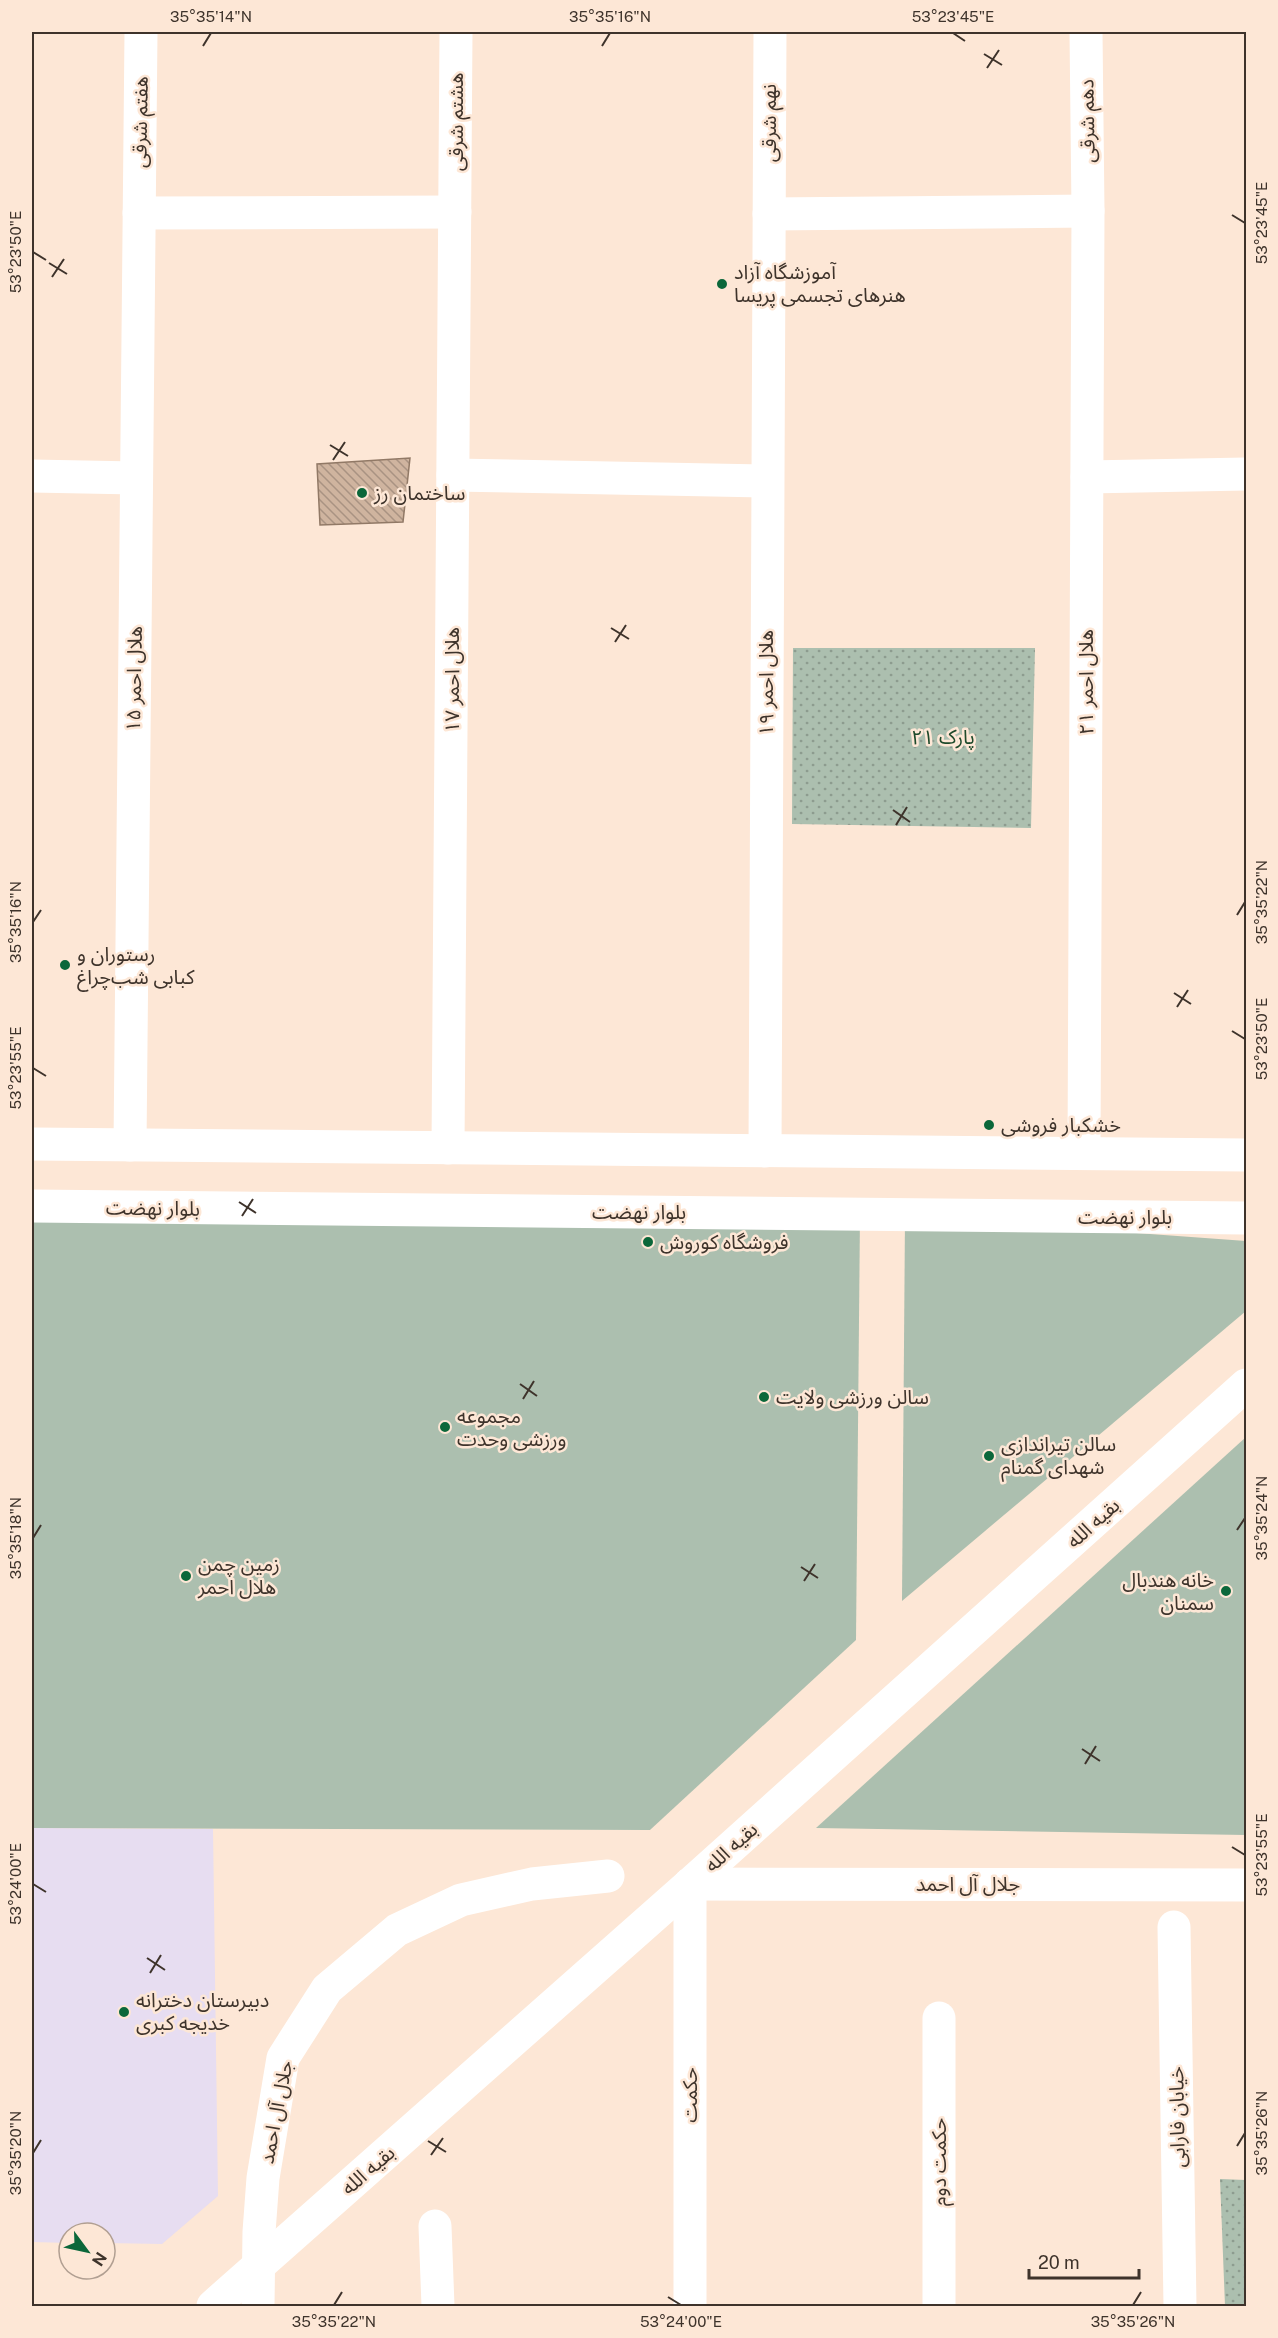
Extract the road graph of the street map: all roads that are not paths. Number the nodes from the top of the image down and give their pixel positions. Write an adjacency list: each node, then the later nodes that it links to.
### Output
1 (141, 32): 7 (street, هفتم شرقی)
2 (456, 32): 6 (street, هشتم شرقی)
3 (770, 32): 8 (street, نهم شرقی)
4 (1086, 32): 5 (street, دهم شرقی)
5 (1088, 211): 8 (street); 12 (street, هلال احمر ۲۱)
6 (455, 212): 7 (street); 10 (street, هلال احمر ۱۷)
7 (139, 213): 13 (street, هلال احمر ۱۵)
8 (769, 214): 14 (street, هلال احمر ۱۹)
9 (1246, 474): 12 (street)
10 (453, 475): 14 (street); 17 (street, هلال احمر ۱۷)
11 (32, 476): 13 (street)
12 (1087, 477): 19 (street, هلال احمر ۲۱)
13 (136, 478): 16 (street, هلال احمر ۱۵)
14 (767, 481): 18 (street, هلال احمر ۱۹)
15 (32, 1144): 16 (street)
16 (130, 1145): 17 (street)
17 (448, 1148): 18 (street)
18 (765, 1151): 19 (street)
19 (1084, 1153): 20 (street)
20 (1246, 1155)
21 (32, 1206): 22 (street, بلوار نهضت)
22 (1246, 1218)
23 (1246, 1385): 25 (street, بقیه الله)
24 (608, 1876): 30 (street, جلال آل احمد)
25 (690, 1884): 26 (street, جلال آل احمد); 30 (street, بقیه الله); 34 (street, حکمت)
26 (1246, 1885)
27 (1174, 1927): 36 (street, خیابان فارابی)
28 (939, 2018): 35 (street, حکمت دوم)
29 (435, 2226): 33 (street)
30 (260, 2265): 31 (street, بقیه الله); 32 (street, جلال آل احمد)
31 (213, 2307)
32 (258, 2307)
33 (438, 2307)
34 (690, 2307)
35 (939, 2307)
36 (1180, 2307)

